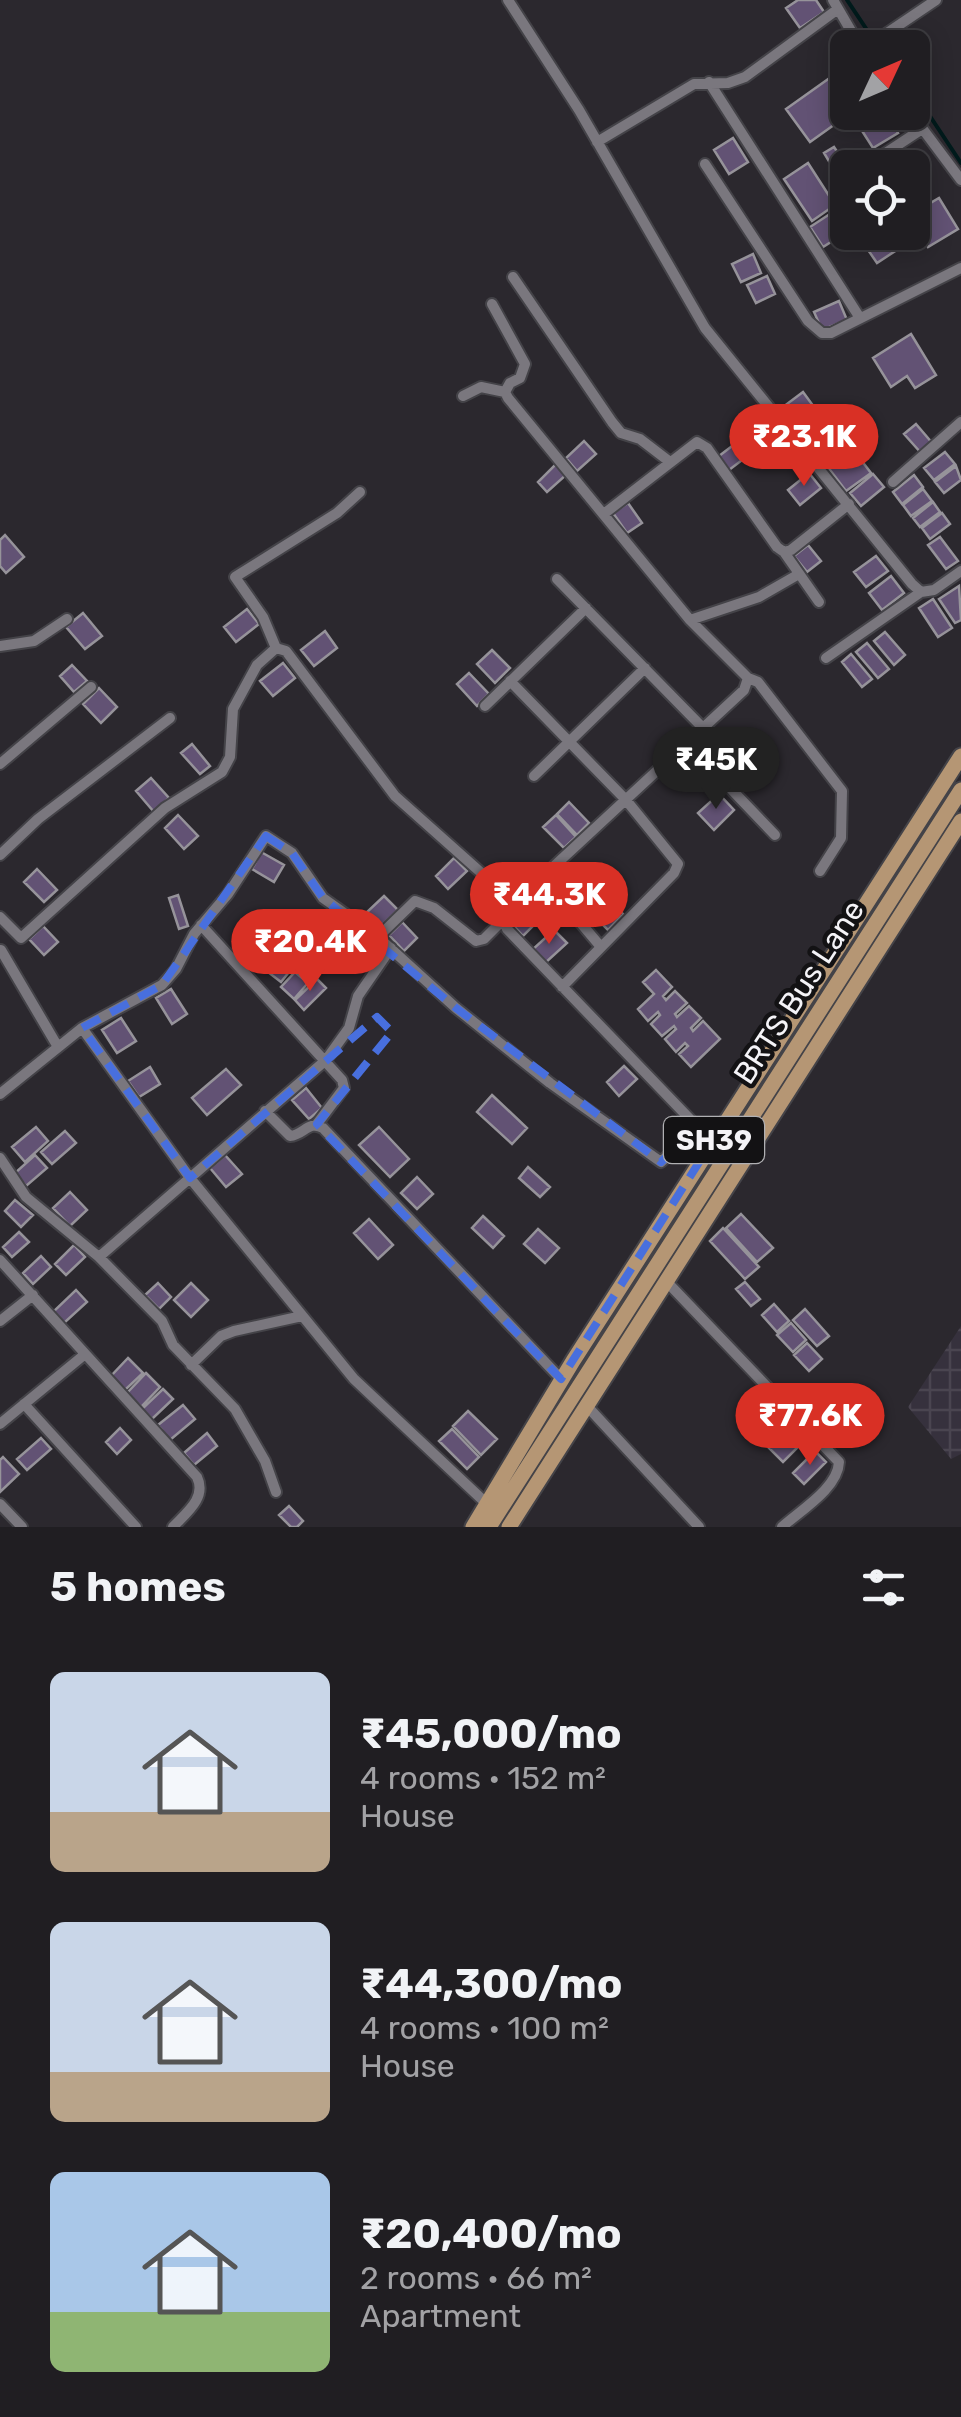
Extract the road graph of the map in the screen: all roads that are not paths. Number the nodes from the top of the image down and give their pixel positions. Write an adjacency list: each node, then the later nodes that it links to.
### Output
1 (508, 0): 9 (street)
2 (936, 0): 5 (street)
3 (835, 4): 4 (street); 6 (street)
4 (856, 30)
5 (891, 30)
6 (709, 82): 9 (street); 16 (street)
7 (920, 130): 10 (street)
8 (923, 130): 12 (street)
9 (596, 142): 23 (street)
10 (890, 150)
11 (705, 164): 16 (street)
12 (961, 180)
13 (961, 268): 16 (street)
14 (512, 277): 20 (street)
15 (492, 304): 17 (street)
16 (860, 318)
17 (505, 392): 18 (street); 24 (street)
18 (464, 396)
19 (961, 422): 21 (street)
20 (670, 462): 24 (street); 25 (street)
21 (893, 482)
22 (360, 492): 35 (street)
23 (849, 504): 25 (street); 29 (street)
24 (606, 513): 33 (street)
25 (784, 552): 27 (street)
26 (961, 571): 29 (street)
27 (799, 574): 30 (street); 33 (street)
28 (558, 579): 31 (street)
29 (920, 592): 36 (street)
30 (819, 602)
31 (586, 608): 37 (street); 39 (street)
32 (67, 619): 34 (street)
33 (690, 620): 38 (street)
34 (0, 646)
35 (276, 648): 56 (street); 61 (street)
36 (826, 658)
37 (645, 668): 43 (street); 44 (street)
38 (748, 678): 43 (street); 54 (street)
39 (510, 682): 41 (street); 44 (street)
40 (91, 687): 47 (street)
41 (485, 706)
42 (170, 718): 53 (street)
43 (704, 728): 45 (street)
44 (570, 742): 48 (street); 50 (street)
45 (687, 743): 50 (street); 52 (street)
46 (961, 756): 73 (main road, SH39)
47 (0, 764)
48 (534, 776)
49 (961, 790): 96 (main road, BRTS Bus Lane)
50 (626, 800): 55 (street); 62 (street)
51 (961, 821): 78 (main road, SH39)
52 (775, 835)
53 (0, 855)
54 (820, 872)
55 (542, 877): 56 (street); 62 (street)
56 (510, 907): 58 (street)
57 (0, 917): 61 (street)
58 (504, 920): 60 (street); 65 (street)
59 (202, 925): 60 (street); 66 (street); 68 (street)
60 (378, 937): 63 (street)
61 (21, 938): 64 (street)
62 (600, 947): 65 (street)
63 (391, 948): 68 (street); 72 (street)
64 (0, 950): 67 (street)
65 (562, 986): 72 (street)
66 (82, 1028): 67 (street); 75 (street)
67 (58, 1047): 69 (street)
68 (326, 1060): 70 (street); 71 (street)
69 (0, 1094)
70 (265, 1111): 71 (street); 75 (street)
71 (316, 1124): 84 (street)
72 (698, 1128): 73 (street)
73 (712, 1142): 84 (main road, SH39)
74 (0, 1158): 76 (street)
75 (190, 1178): 76 (street); 80 (street)
76 (99, 1257): 83 (street)
77 (0, 1260): 79 (street)
78 (668, 1283): 86 (main road, SH39); 91 (street)
79 (33, 1295): 81 (street); 82 (street)
80 (302, 1316): 83 (street); 90 (street)
81 (0, 1321)
82 (84, 1356): 85 (street); 92 (street)
83 (191, 1365): 88 (street)
84 (561, 1379): 90 (main road, SH39)
85 (24, 1404): 87 (street); 94 (street)
86 (586, 1405): 97 (main road, SH39); 98 (street)
87 (0, 1424)
88 (276, 1492)
89 (0, 1504): 93 (street)
90 (487, 1504): 95 (main road, SH39)
91 (789, 1525)
92 (176, 1526)
93 (22, 1527)
94 (136, 1527)
95 (473, 1527)
96 (489, 1527)
97 (509, 1527)
98 (699, 1527)

